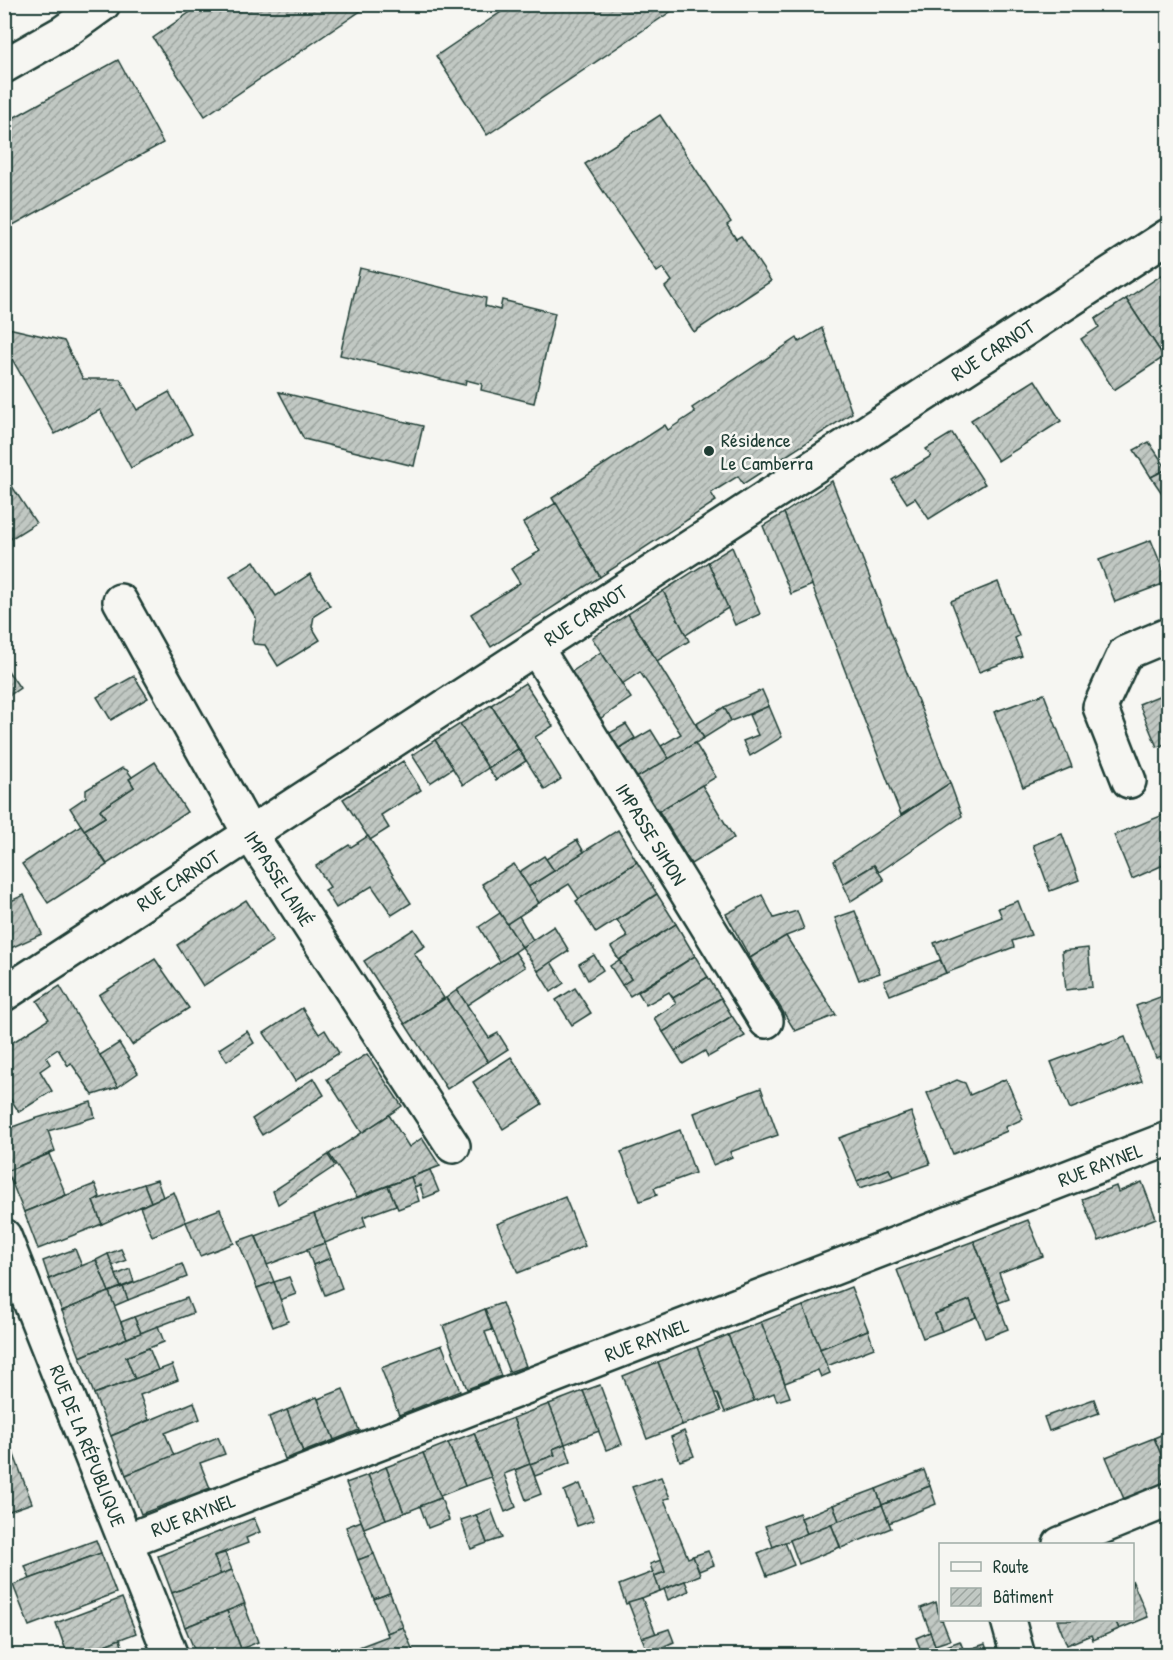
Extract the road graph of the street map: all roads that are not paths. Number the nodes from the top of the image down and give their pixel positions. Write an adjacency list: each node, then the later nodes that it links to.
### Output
1 (103, 4): 2 (street)
2 (4, 66)
3 (1168, 236): 6 (street, RUE CARNOT)
4 (120, 600): 8 (street, IMPASSE LAINÉ)
5 (1168, 635): 7 (street)
6 (536, 648): 8 (street, RUE CARNOT); 10 (street, IMPASSE SIMON)
7 (1129, 781)
8 (250, 834): 9 (street, RUE CARNOT); 12 (street, IMPASSE LAINÉ)
9 (4, 994)
10 (766, 1020)
11 (1168, 1139): 15 (street, RUE RAYNEL)
12 (453, 1146)
13 (4, 1236): 15 (street, RUE DE LA RÉPUBLIQUE)
14 (1168, 1500): 16 (street)
15 (126, 1541): 18 (street, RUE DE LA RÉPUBLIQUE)
16 (1065, 1543)
17 (1008, 1621): 19 (street)
18 (171, 1656)
19 (1018, 1656)

